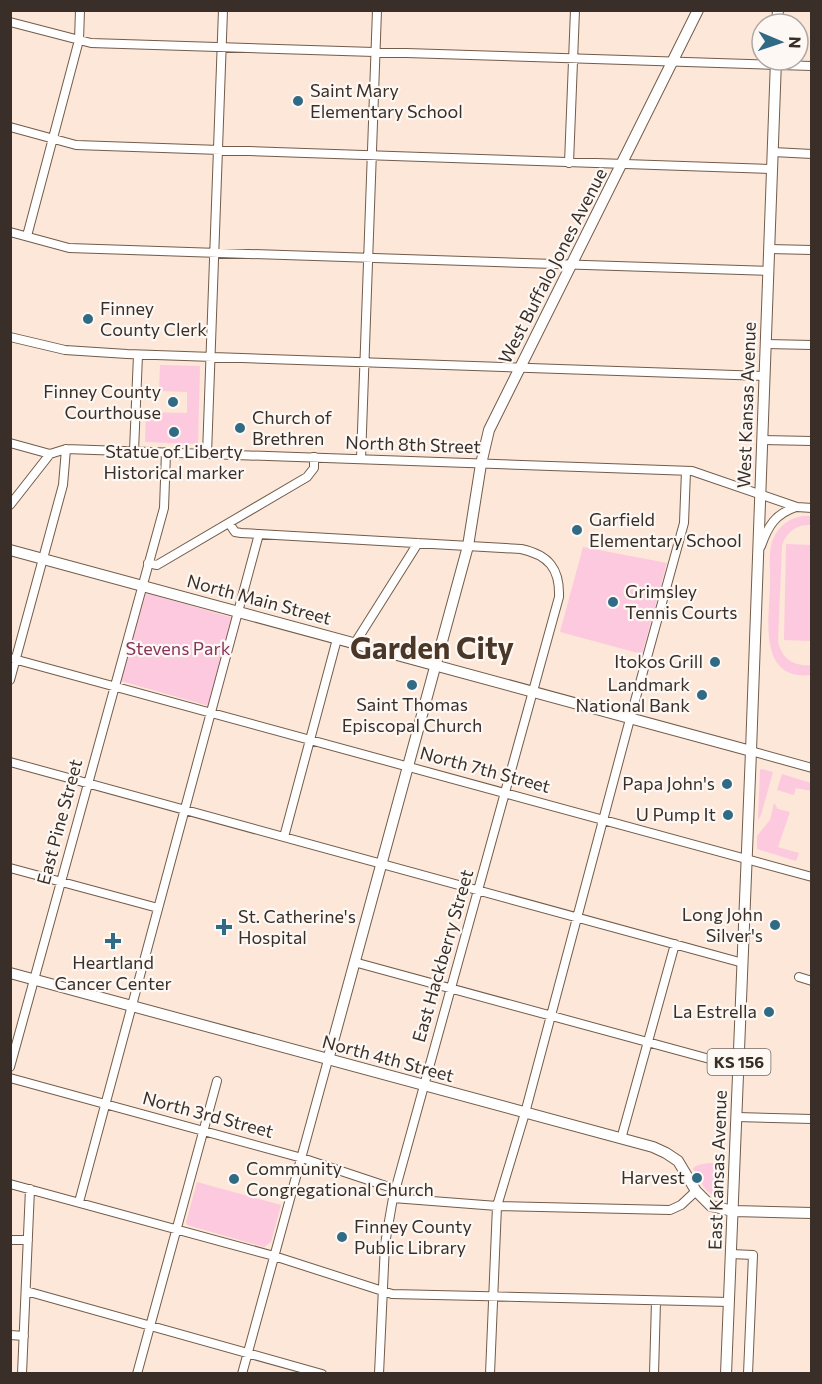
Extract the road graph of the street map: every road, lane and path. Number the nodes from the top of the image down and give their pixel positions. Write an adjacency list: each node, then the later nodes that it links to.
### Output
1 (80, 10): 7 (street)
2 (223, 10): 8 (street)
3 (377, 10): 9 (street)
4 (575, 10): 10 (street)
5 (698, 10): 11 (main road, West Buffalo Jones Avenue)
6 (10, 22): 7 (street)
7 (79, 40): 8 (street); 15 (street)
8 (221, 46): 9 (street); 16 (street)
9 (376, 52): 10 (street); 19 (street)
10 (573, 59): 11 (street); 20 (street)
11 (672, 62): 12 (street); 21 (main road, West Buffalo Jones Avenue)
12 (750, 62)
13 (776, 72): 17 (main road, West Kansas Avenue)
14 (10, 127): 15 (street)
15 (54, 139): 16 (street); 24 (street)
16 (217, 150): 19 (street); 27 (street)
17 (773, 152): 18 (street); 22 (main road, West Kansas Avenue)
18 (812, 154)
19 (372, 156): 20 (street); 28 (street)
20 (569, 163): 21 (street)
21 (622, 164): 22 (street); 29 (main road, West Buffalo Jones Avenue)
22 (772, 169): 25 (main road, West Kansas Avenue)
23 (10, 232): 24 (street)
24 (27, 236): 27 (street)
25 (770, 249): 26 (street); 30 (main road, West Kansas Avenue)
26 (812, 250)
27 (213, 254): 28 (street); 35 (street)
28 (368, 259): 29 (street); 36 (street)
29 (571, 265): 30 (street); 37 (main road, West Buffalo Jones Avenue)
30 (769, 272): 32 (main road, West Kansas Avenue)
31 (10, 337): 34 (street)
32 (766, 344): 33 (street); 38 (main road, West Kansas Avenue)
33 (812, 345)
34 (138, 355): 35 (street); 43 (street)
35 (209, 357): 36 (street); 46 (street)
36 (364, 362): 37 (street); 48 (street)
37 (520, 367): 38 (street); 49 (main road, West Buffalo Jones Avenue)
38 (765, 376): 39 (main road, West Kansas Avenue)
39 (762, 440): 40 (street); 51 (main road, West Kansas Avenue)
40 (812, 441)
41 (10, 443): 45 (street)
42 (66, 449): 43 (street, North 8th Street); 45 (street, North 8th Street); 61 (street)
43 (134, 451): 44 (street, North 8th Street)
44 (166, 452): 46 (street, North 8th Street); 62 (street, East Pine Street)
45 (50, 454): 52 (street)
46 (207, 454): 47 (street, North 8th Street)
47 (314, 457): 48 (street, North 8th Street); 55 (street)
48 (361, 459): 49 (street, North 8th Street)
49 (481, 464): 50 (street, North 8th Street); 58 (main road, West Buffalo Jones Avenue)
50 (686, 471): 51 (street, North 8th Street); 73 (street)
51 (760, 495): 53 (street, North 8th Street); 60 (main road, West Kansas Avenue)
52 (10, 505)
53 (797, 507): 54 (street, North 8th Street); 60 (street)
54 (812, 508)
55 (229, 524): 56 (street); 62 (street)
56 (259, 534): 57 (street); 64 (street)
57 (418, 543): 58 (street); 66 (street)
58 (468, 546): 68 (main road, West Buffalo Jones Avenue); 71 (street, East Hackberry Street)
59 (10, 550): 61 (main road, North Main Street)
60 (758, 552): 75 (main road, West Kansas Avenue)
61 (43, 559): 63 (main road, North Main Street); 67 (street)
62 (148, 563): 63 (street, East Pine Street)
63 (142, 585): 64 (main road, North Main Street); 70 (street, East Pine Street)
64 (238, 611): 65 (main road, North Main Street); 72 (street)
65 (337, 639): 66 (main road, North Main Street); 74 (street)
66 (355, 644): 68 (main road, North Main Street)
67 (13, 659): 69 (street); 70 (street, North 7th Street)
68 (434, 666): 71 (main road, North Main Street); 77 (main road, West Buffalo Jones Avenue)
69 (10, 680)
70 (114, 686): 72 (street, North 7th Street); 79 (street, East Pine Street)
71 (533, 692): 73 (main road, North Main Street); 80 (street, East Hackberry Street)
72 (211, 713): 74 (street, North 7th Street); 81 (street)
73 (630, 718): 75 (main road, North Main Street); 82 (street)
74 (310, 739): 77 (street, North 7th Street); 83 (street)
75 (752, 752): 78 (street, North Main Street); 84 (main road, East Kansas Avenue / KS 156)
76 (10, 762): 79 (street)
77 (407, 765): 80 (street, North 7th Street); 85 (main road, West Buffalo Jones Avenue)
78 (811, 768)
79 (88, 784): 81 (street); 88 (street, East Pine Street)
80 (505, 792): 82 (street, North 7th Street); 89 (street, East Hackberry Street)
81 (185, 810): 83 (street); 90 (street)
82 (603, 819): 84 (street, North 7th Street); 91 (street)
83 (284, 837): 85 (street)
84 (747, 860): 87 (street, North 7th Street); 94 (main road, East Kansas Avenue / KS 156)
85 (380, 864): 89 (street); 93 (main road, West Buffalo Jones Avenue)
86 (10, 868): 88 (street)
87 (812, 877)
88 (62, 881): 90 (street); 97 (street, East Pine Street)
89 (478, 890): 91 (street); 99 (street, East Hackberry Street)
90 (158, 908): 100 (street)
91 (577, 917): 92 (street); 101 (street)
92 (675, 944): 94 (street); 102 (street)
93 (354, 962): 99 (street); 103 (main road, West Buffalo Jones Avenue)
94 (743, 963): 105 (main road, East Kansas Avenue / KS 156)
95 (10, 973): 97 (main road, North 4th Street)
96 (799, 978): 98 (street)
97 (34, 980): 100 (main road, North 4th Street); 104 (street, East Pine Street)
98 (812, 981)
99 (451, 988): 101 (street); 108 (street, East Hackberry Street)
100 (132, 1007): 103 (main road, North 4th Street); 109 (street)
101 (551, 1015): 102 (street); 110 (street)
102 (648, 1042): 105 (street); 114 (street)
103 (328, 1060): 108 (main road, North 4th Street); 115 (street)
104 (10, 1067)
105 (739, 1067): 111 (main road, East Kansas Avenue / KS 156)
106 (10, 1078): 109 (street, North 3rd Street)
107 (217, 1081): 113 (street)
108 (424, 1086): 110 (main road, North 4th Street); 119 (street, East Hackberry Street)
109 (105, 1104): 113 (street, North 3rd Street); 120 (street)
110 (525, 1113): 114 (main road, North 4th Street); 121 (street)
111 (737, 1117): 112 (street); 122 (main road, East Kansas Avenue / KS 156)
112 (812, 1119)
113 (204, 1131): 115 (street, North 3rd Street); 124 (street)
114 (621, 1139): 118 (main road, North 4th Street)
115 (302, 1158): 119 (street, North 3rd Street); 128 (street)
116 (10, 1184): 117 (street)
117 (30, 1189): 120 (street); 126 (street)
118 (696, 1191): 121 (street, North 3rd Street); 122 (main road, North 4th Street)
119 (394, 1194): 121 (street, North 3rd Street); 130 (street, East Hackberry Street)
120 (79, 1202): 124 (street)
121 (497, 1206): 131 (street)
122 (733, 1211): 123 (main road); 127 (main road, East Kansas Avenue / KS 156)
123 (812, 1213)
124 (177, 1229): 128 (street); 134 (street)
125 (10, 1240): 126 (street)
126 (28, 1240): 129 (street)
127 (731, 1254): 133 (main road, East Kansas Avenue / KS 156); 146 (street)
128 (274, 1256): 130 (street); 137 (street)
129 (26, 1290): 134 (street); 136 (street)
130 (383, 1291): 131 (street); 142 (street, East Hackberry Street)
131 (493, 1297): 132 (street); 143 (street)
132 (656, 1300): 133 (street); 144 (street)
133 (729, 1302): 145 (main road, East Kansas Avenue / KS 156)
134 (150, 1326): 137 (street); 139 (street)
135 (10, 1335): 136 (street)
136 (24, 1336): 138 (street)
137 (247, 1354): 140 (street); 141 (street)
138 (22, 1374)
139 (137, 1374)
140 (242, 1374)
141 (322, 1374)
142 (379, 1374)
143 (490, 1374)
144 (654, 1374)
145 (726, 1374)
146 (748, 1374)

